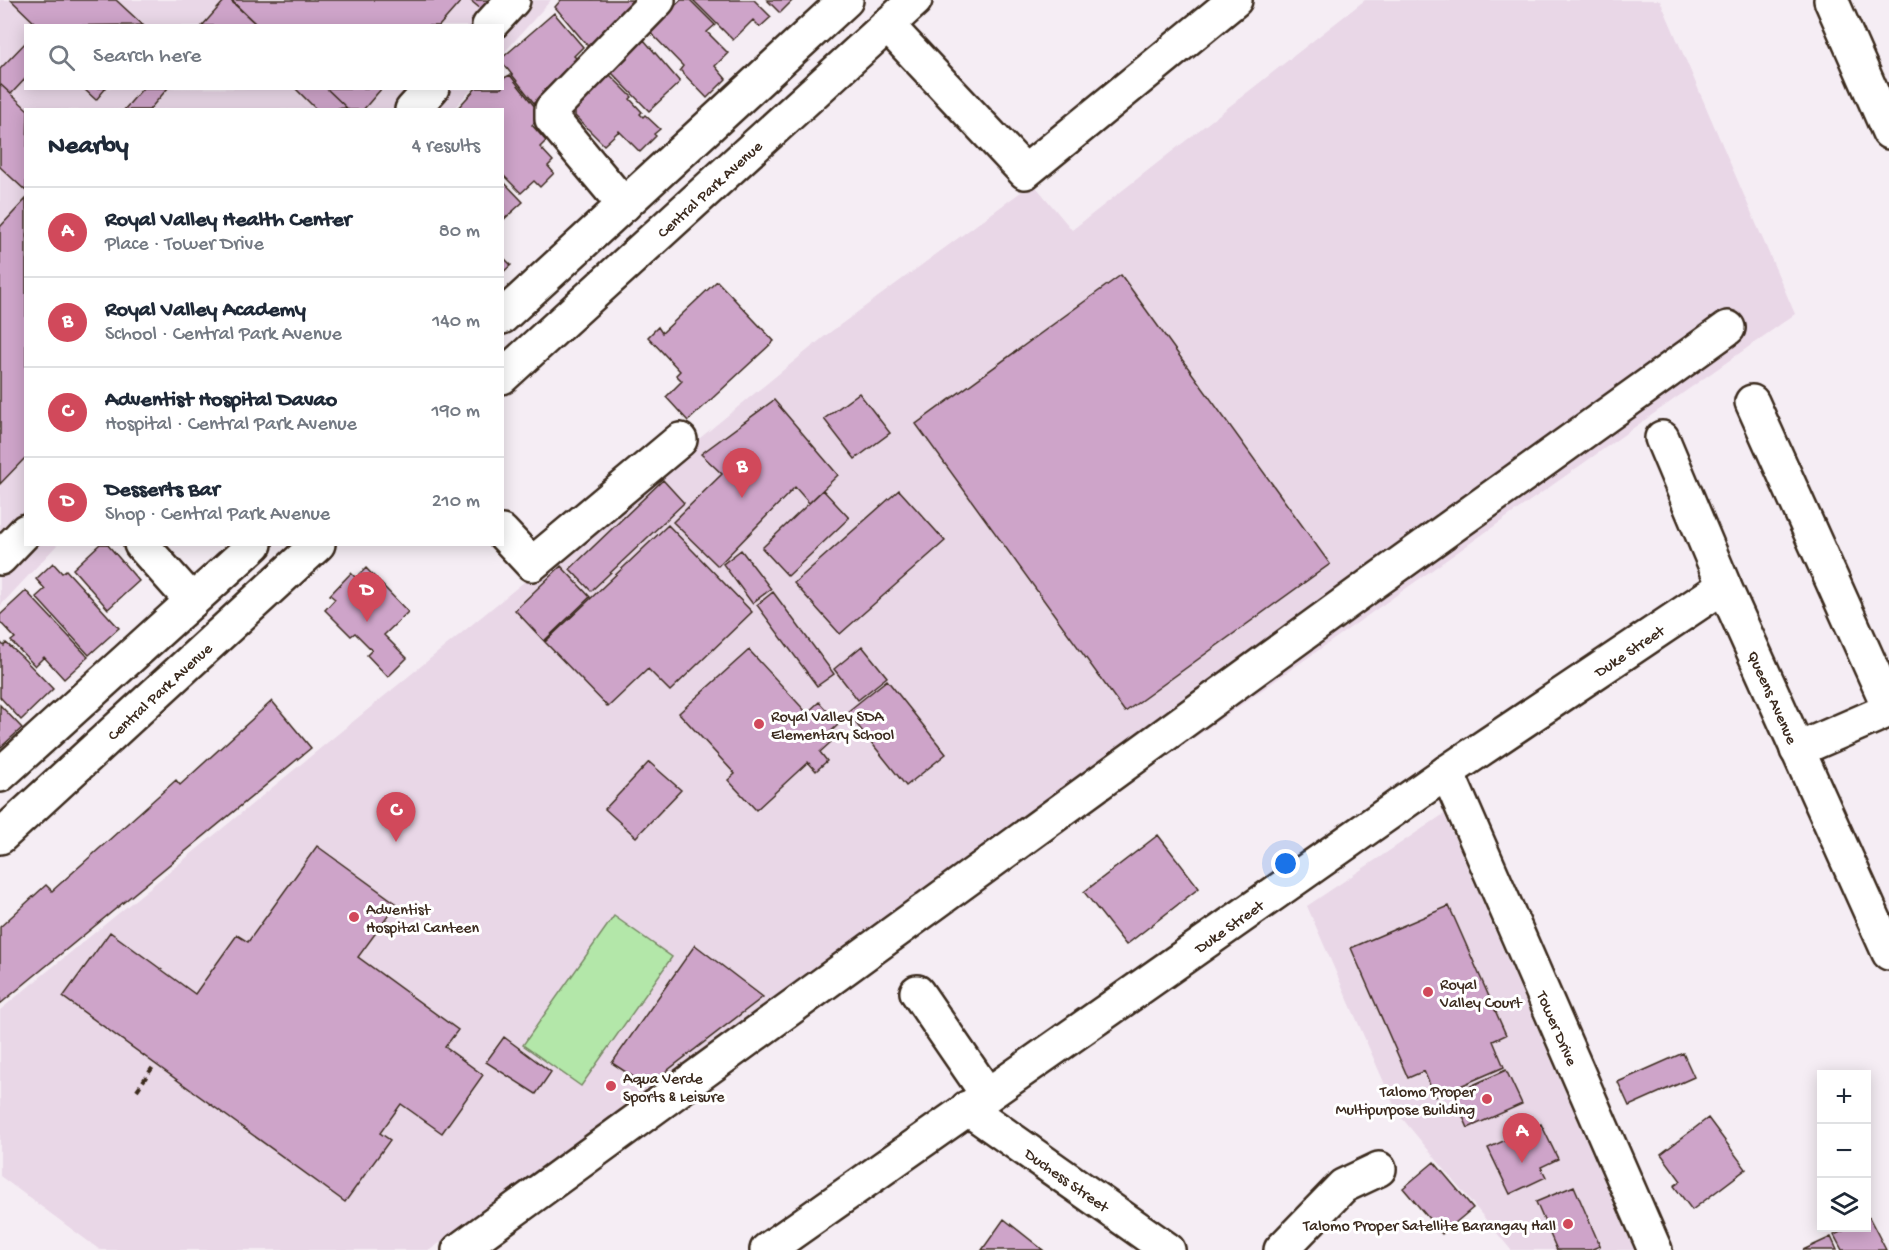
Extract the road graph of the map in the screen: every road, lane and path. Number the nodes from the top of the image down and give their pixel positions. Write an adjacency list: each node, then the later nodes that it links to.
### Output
1 (513, 0): 7 (street)
2 (658, 0): 12 (street)
3 (846, 0): 12 (street)
4 (915, 0): 8 (street, Central Park Avenue)
5 (1235, 0): 8 (street)
6 (1831, 0): 11 (street)
7 (491, 24)
8 (887, 26): 15 (street, Central Park Avenue)
9 (430, 90): 10 (street)
10 (414, 108)
11 (1889, 132)
12 (624, 205): 13 (street)
13 (504, 315)
14 (1728, 328): 38 (street)
15 (504, 374)
16 (1752, 402): 27 (street)
17 (1662, 438): 25 (street, Queens Avenue)
18 (680, 440): 20 (street)
19 (24, 533): 24 (street)
20 (504, 534)
21 (143, 546): 26 (street)
22 (253, 546): 26 (street)
23 (316, 546): 31 (street, Central Park Avenue)
24 (0, 558)
25 (1724, 586): 28 (street, Queens Avenue); 29 (street, Duke Street)
26 (192, 601): 30 (street)
27 (1889, 709): 28 (street)
28 (1797, 750): 32 (street, Queens Avenue)
29 (1447, 772): 36 (street, Duke Street); 42 (street, Tower Drive)
30 (0, 775)
31 (1, 836)
32 (1889, 953)
33 (917, 992): 36 (street)
34 (155, 1064): 35 (path)
35 (137, 1090)
36 (977, 1101): 39 (street, Duke Street); 40 (street, Duchess Street)
37 (1379, 1169): 41 (street)
38 (459, 1250)
39 (767, 1250)
40 (1168, 1250)
41 (1281, 1250)
42 (1655, 1250)

